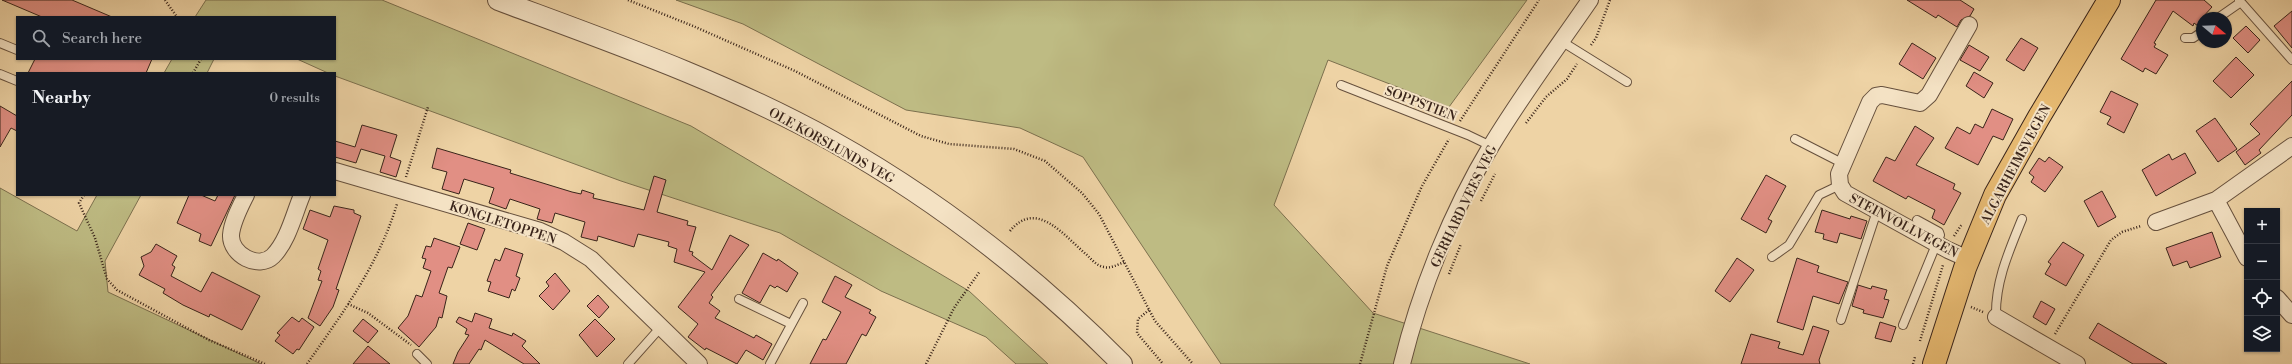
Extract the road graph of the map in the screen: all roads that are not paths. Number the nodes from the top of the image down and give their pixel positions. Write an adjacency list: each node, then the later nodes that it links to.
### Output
1 (498, 0): 49 (street, OLE KORSLUNDS VEG)
2 (1590, 0): 9 (street, GERHARD VEES VEG)
3 (2109, 0): 33 (main road, ALGARHEIMSVEGEN)
4 (2240, 1): 5 (lane); 12 (lane)
5 (2226, 12)
6 (1969, 25): 20 (street, STEINVOLLVEGEN)
7 (2196, 36): 8 (lane)
8 (2185, 38)
9 (1561, 41): 15 (lane); 18 (street, GERHARD VEES VEG)
10 (0, 43): 11 (lane)
11 (16, 50)
12 (2292, 60)
13 (0, 74): 14 (lane)
14 (16, 81)
15 (1627, 82)
16 (1341, 85): 18 (lane, SOPPSTIEN)
17 (1795, 139): 20 (lane)
18 (1491, 146): 50 (street, GERHARD VEES VEG)
19 (2292, 146): 25 (street)
20 (1842, 163): 22 (street, STEINVOLLVEGEN)
21 (336, 171): 42 (street, KONGLETOPPEN)
22 (1840, 185): 26 (street, STEINVOLLVEGEN); 32 (lane)
23 (246, 196): 24 (street)
24 (302, 196)
25 (2216, 200): 29 (street); 31 (street)
26 (1877, 211): 30 (street, STEINVOLLVEGEN); 39 (lane)
27 (2022, 219): 38 (lane)
28 (1917, 220): 30 (lane)
29 (2156, 222)
30 (1942, 246): 33 (street, STEINVOLLVEGEN); 41 (lane)
31 (2244, 252)
32 (1772, 257)
33 (1968, 259): 44 (main road, ALGARHEIMSVEGEN)
34 (739, 299): 40 (lane)
35 (2280, 301): 37 (street)
36 (803, 303): 40 (lane)
37 (2292, 315)
38 (1996, 317): 51 (street)
39 (1841, 320)
40 (791, 324): 48 (lane)
41 (1904, 324)
42 (660, 328): 46 (lane); 47 (street, KONGLETOPPEN)
43 (417, 354): 45 (lane)
44 (1930, 359)
45 (427, 364)
46 (628, 364)
47 (699, 364)
48 (770, 364)
49 (1122, 364)
50 (1402, 364)
51 (2077, 364)

